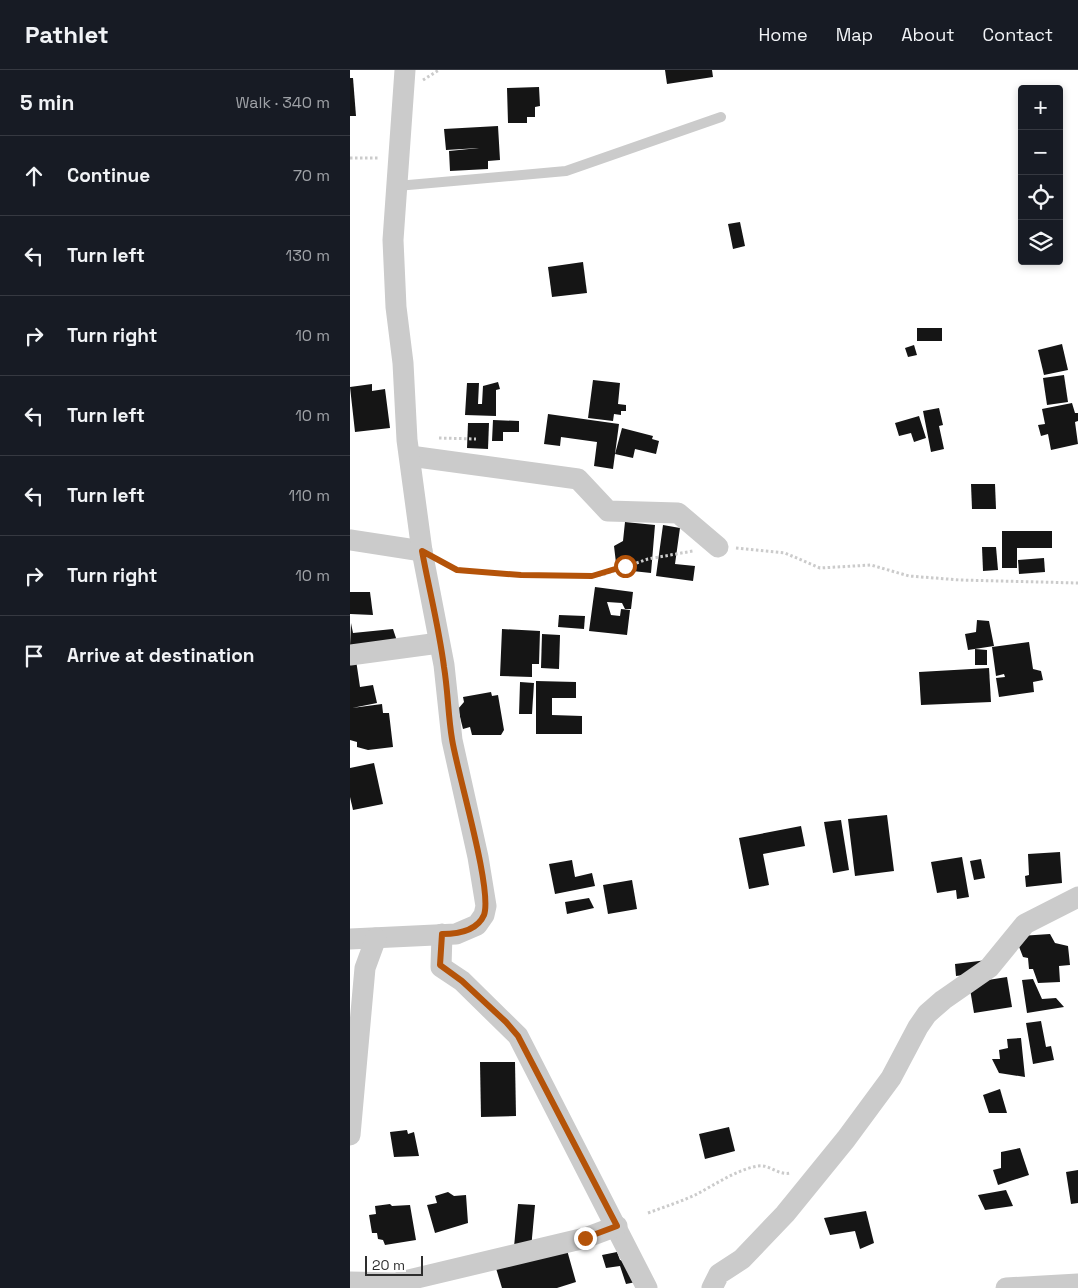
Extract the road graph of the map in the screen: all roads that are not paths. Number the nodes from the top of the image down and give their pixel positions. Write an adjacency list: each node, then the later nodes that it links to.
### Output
1 (404, 70): 3 (street)
2 (721, 117): 3 (lane)
3 (397, 186): 4 (street)
4 (410, 456): 6 (street); 7 (street)
5 (350, 540): 7 (street)
6 (718, 547)
7 (422, 551): 8 (street)
8 (439, 643): 9 (street); 11 (street)
9 (350, 655)
10 (1078, 897): 19 (street)
11 (442, 934): 12 (street); 15 (street)
12 (376, 938): 13 (street); 14 (street)
13 (350, 939)
14 (350, 1135)
15 (617, 1226): 16 (street); 18 (street)
16 (350, 1282)
17 (1078, 1284): 20 (street)
18 (647, 1288)
19 (712, 1288)
20 (1006, 1288)

